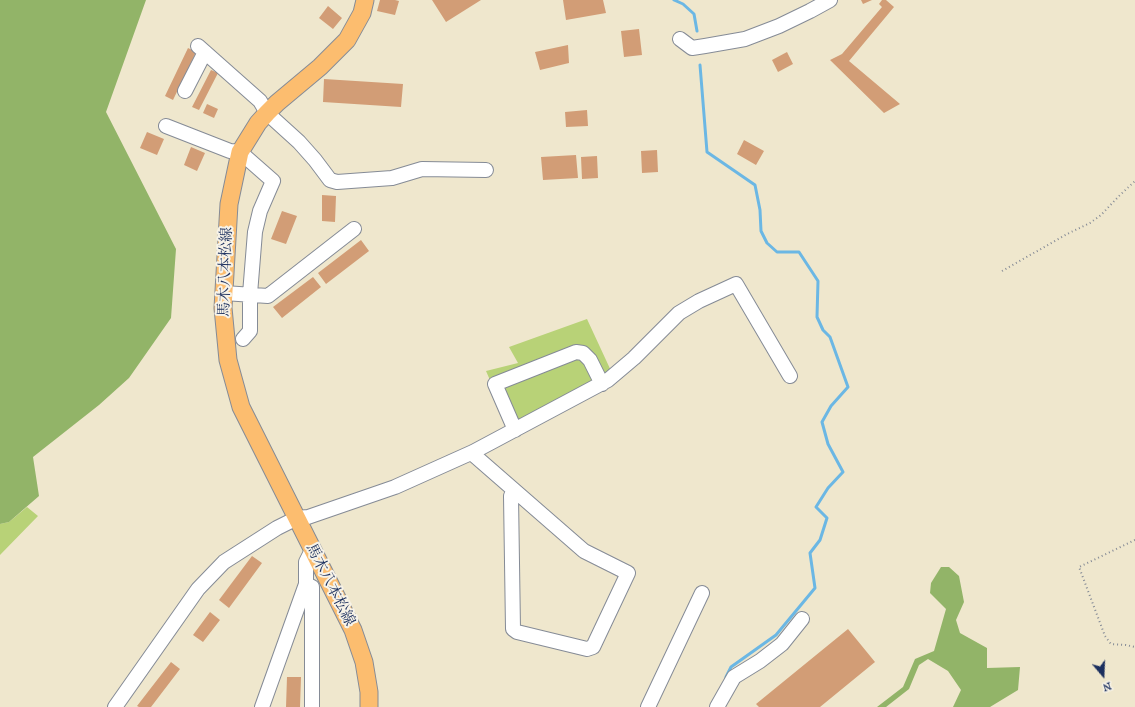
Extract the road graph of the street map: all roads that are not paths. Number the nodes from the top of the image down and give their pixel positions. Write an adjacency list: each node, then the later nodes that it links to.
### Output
1 (365, 0): 5 (main road, 馬木八本松線)
2 (830, 0): 3 (street)
3 (680, 39)
4 (185, 91): 5 (street)
5 (266, 113): 7 (main road, 馬木八本松線); 8 (street)
6 (166, 126): 7 (street)
7 (240, 152): 10 (main road, 馬木八本松線); 11 (street)
8 (486, 170)
9 (354, 229): 11 (street)
10 (224, 293): 11 (street); 18 (main road, 馬木八本松線)
11 (250, 294): 12 (street)
12 (243, 339)
13 (790, 376): 14 (street)
14 (602, 384): 15 (street); 15 (street)
15 (515, 430): 16 (street)
16 (473, 452): 17 (street); 18 (street)
17 (514, 490): 17 (street)
18 (297, 518): 19 (main road, 馬木八本松線); 23 (street)
19 (312, 550): 20 (street); 26 (main road, 馬木八本松線)
20 (306, 584): 24 (street); 25 (street)
21 (702, 593): 27 (street)
22 (802, 619): 28 (street)
23 (115, 707)
24 (262, 707)
25 (312, 707)
26 (369, 707)
27 (648, 707)
28 (717, 707)

